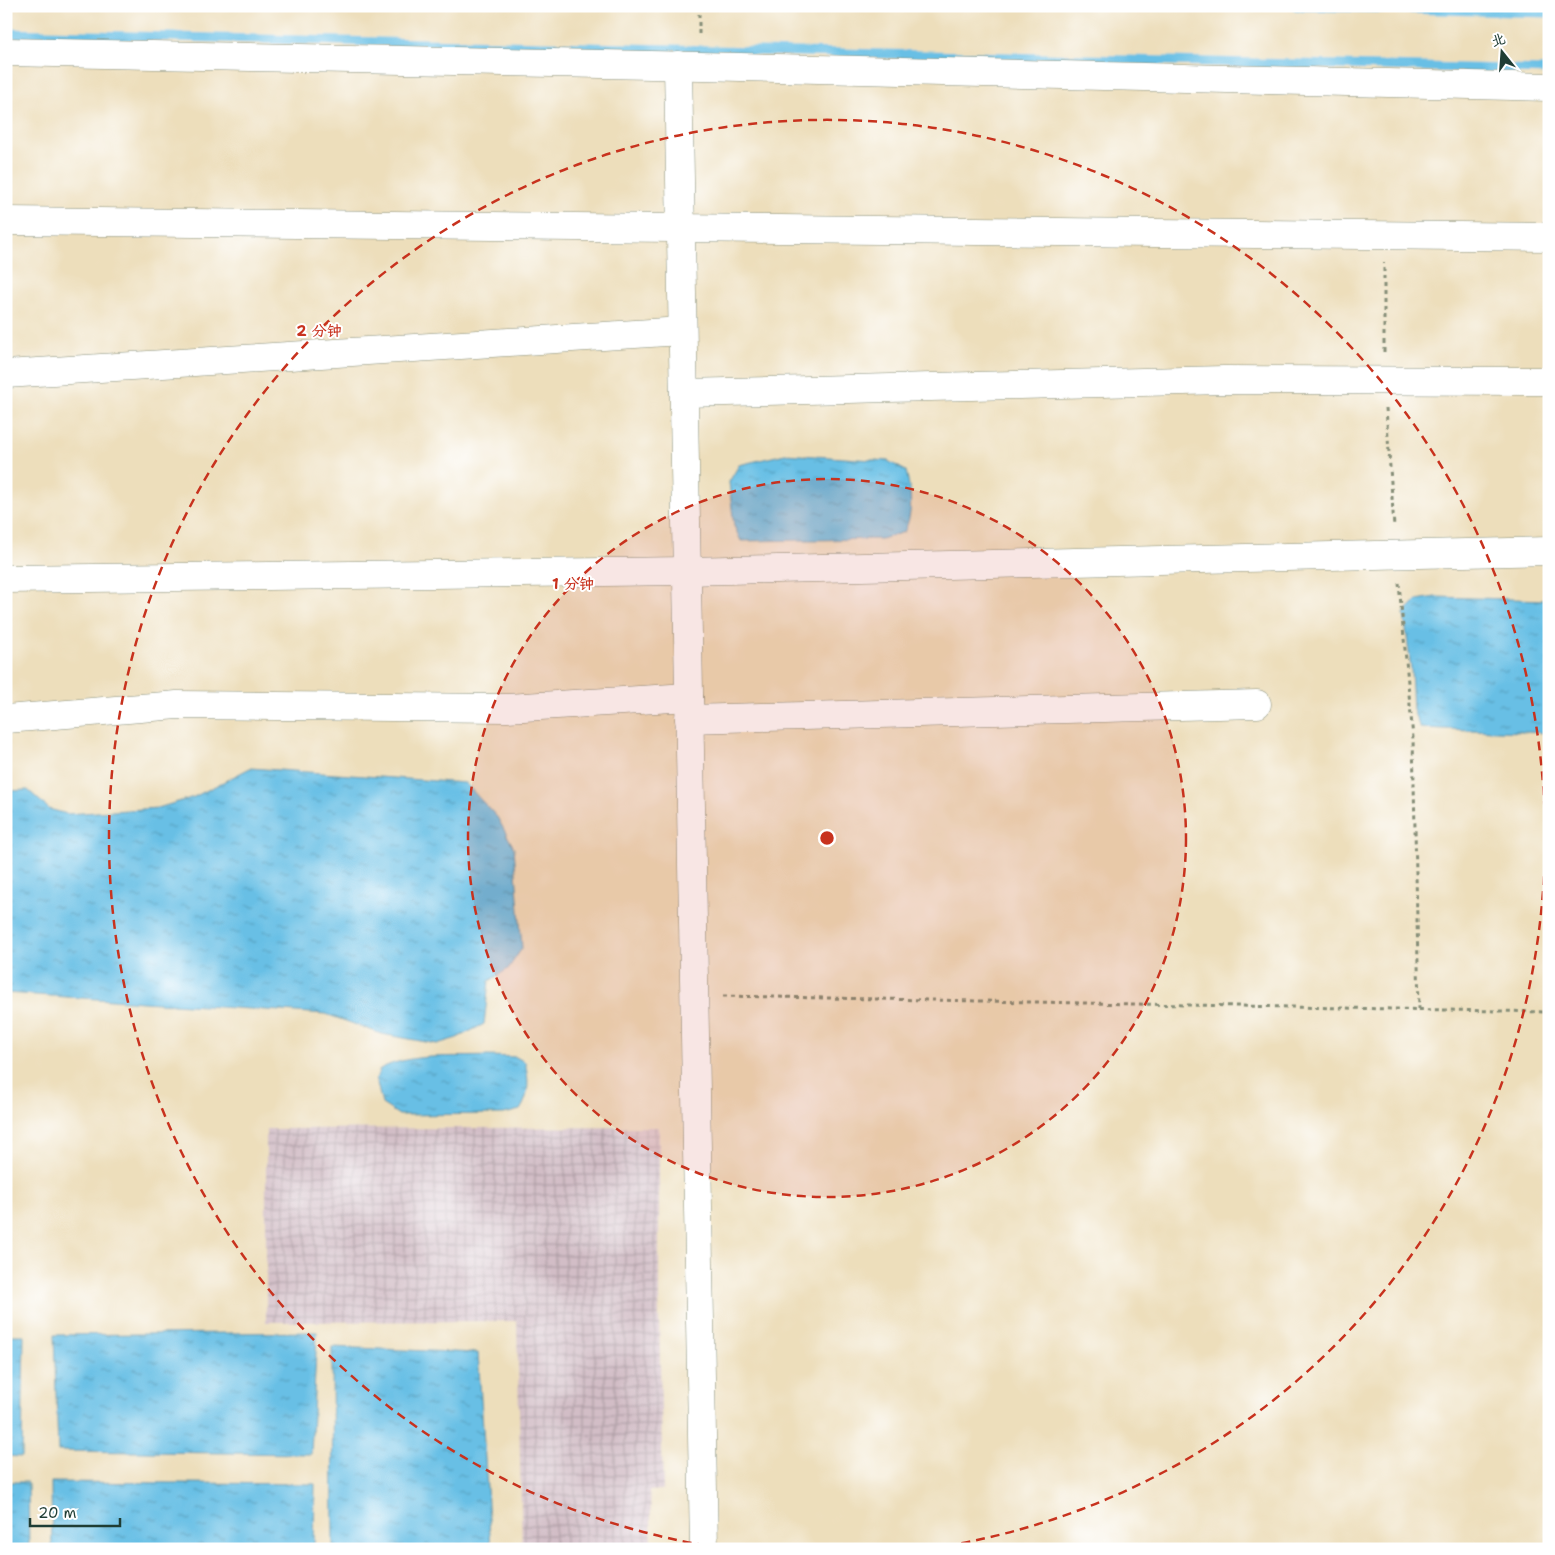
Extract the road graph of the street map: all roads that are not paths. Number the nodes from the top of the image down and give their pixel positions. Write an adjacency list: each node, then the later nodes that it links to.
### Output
1 (6, 52): 2 (street)
2 (678, 65): 3 (street); 5 (street)
3 (1549, 87)
4 (6, 221): 5 (street)
5 (680, 226): 6 (street); 7 (street)
6 (1549, 237)
7 (682, 330): 8 (street); 10 (street)
8 (6, 374)
9 (1549, 380): 10 (street)
10 (684, 393): 12 (street)
11 (1549, 551): 12 (street)
12 (686, 571): 13 (street); 15 (street)
13 (6, 579)
14 (1257, 704): 15 (street)
15 (689, 708): 16 (street); 17 (street)
16 (6, 719)
17 (704, 1549)

